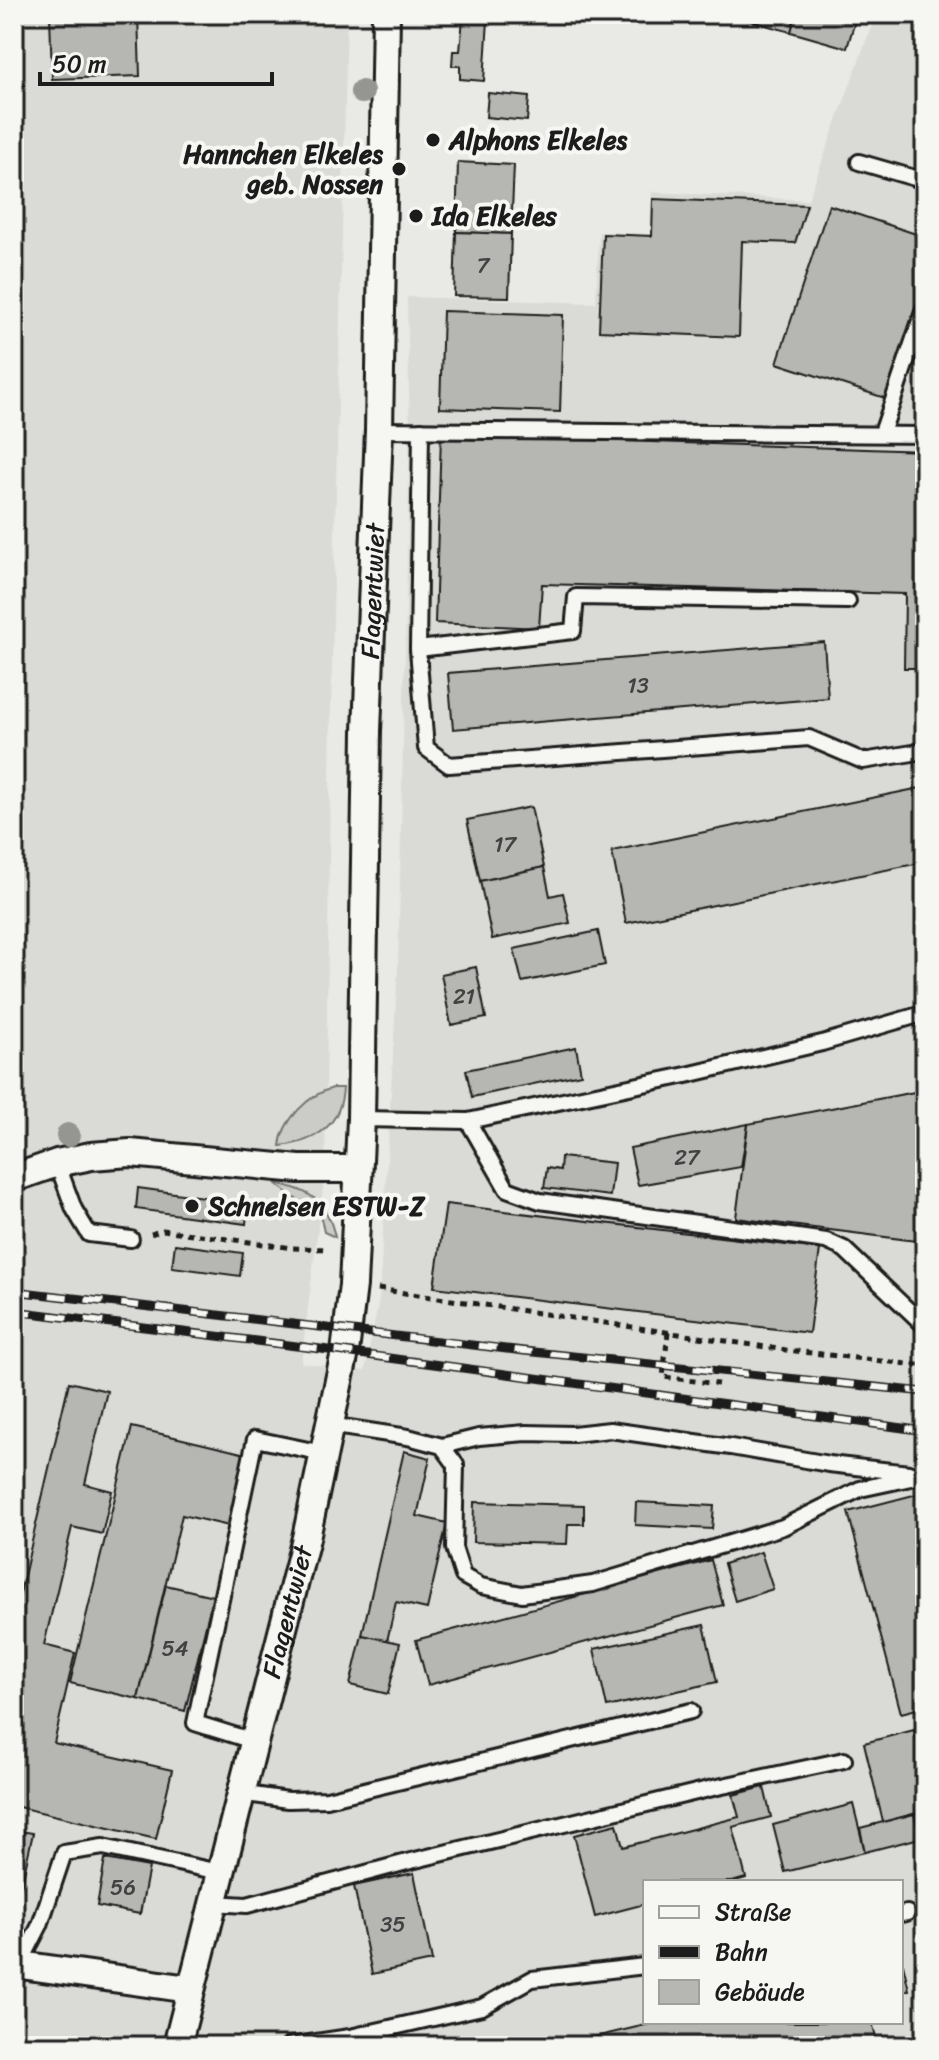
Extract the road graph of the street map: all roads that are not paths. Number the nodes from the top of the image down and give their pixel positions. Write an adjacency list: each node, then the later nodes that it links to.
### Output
1 (386, 14): 5 (street, Flagentwiet)
2 (859, 162): 3 (lane)
3 (925, 181)
4 (925, 306): 7 (lane)
5 (379, 430): 6 (lane); 13 (street, Flagentwiet)
6 (421, 430): 7 (lane); 10 (lane)
7 (882, 433): 8 (lane)
8 (925, 435)
9 (848, 601): 10 (lane)
10 (418, 649): 11 (lane)
11 (925, 751)
12 (925, 1016): 14 (lane)
13 (361, 1119): 14 (lane); 16 (street, Flagentwiet)
14 (468, 1121): 19 (lane)
15 (57, 1163): 16 (street); 17 (street); 18 (lane)
16 (358, 1169): 20 (street, Flagentwiet)
17 (14, 1178)
18 (131, 1239)
19 (925, 1326)
20 (329, 1425): 21 (lane); 22 (street, Flagentwiet)
21 (442, 1446): 23 (lane); 23 (lane)
22 (323, 1453): 25 (street, Flagentwiet); 25 (lane)
23 (923, 1475)
24 (691, 1711): 27 (lane)
25 (253, 1741): 27 (street, Flagentwiet)
26 (844, 1760): 29 (lane)
27 (240, 1793): 28 (street, Flagentwiet)
28 (219, 1872): 29 (street, Flagentwiet); 31 (lane)
29 (211, 1903): 32 (street, Flagentwiet)
30 (643, 1966): 34 (lane)
31 (16, 1968): 32 (street)
32 (189, 1989): 33 (street, Flagentwiet)
33 (177, 2046)
34 (289, 2046)

